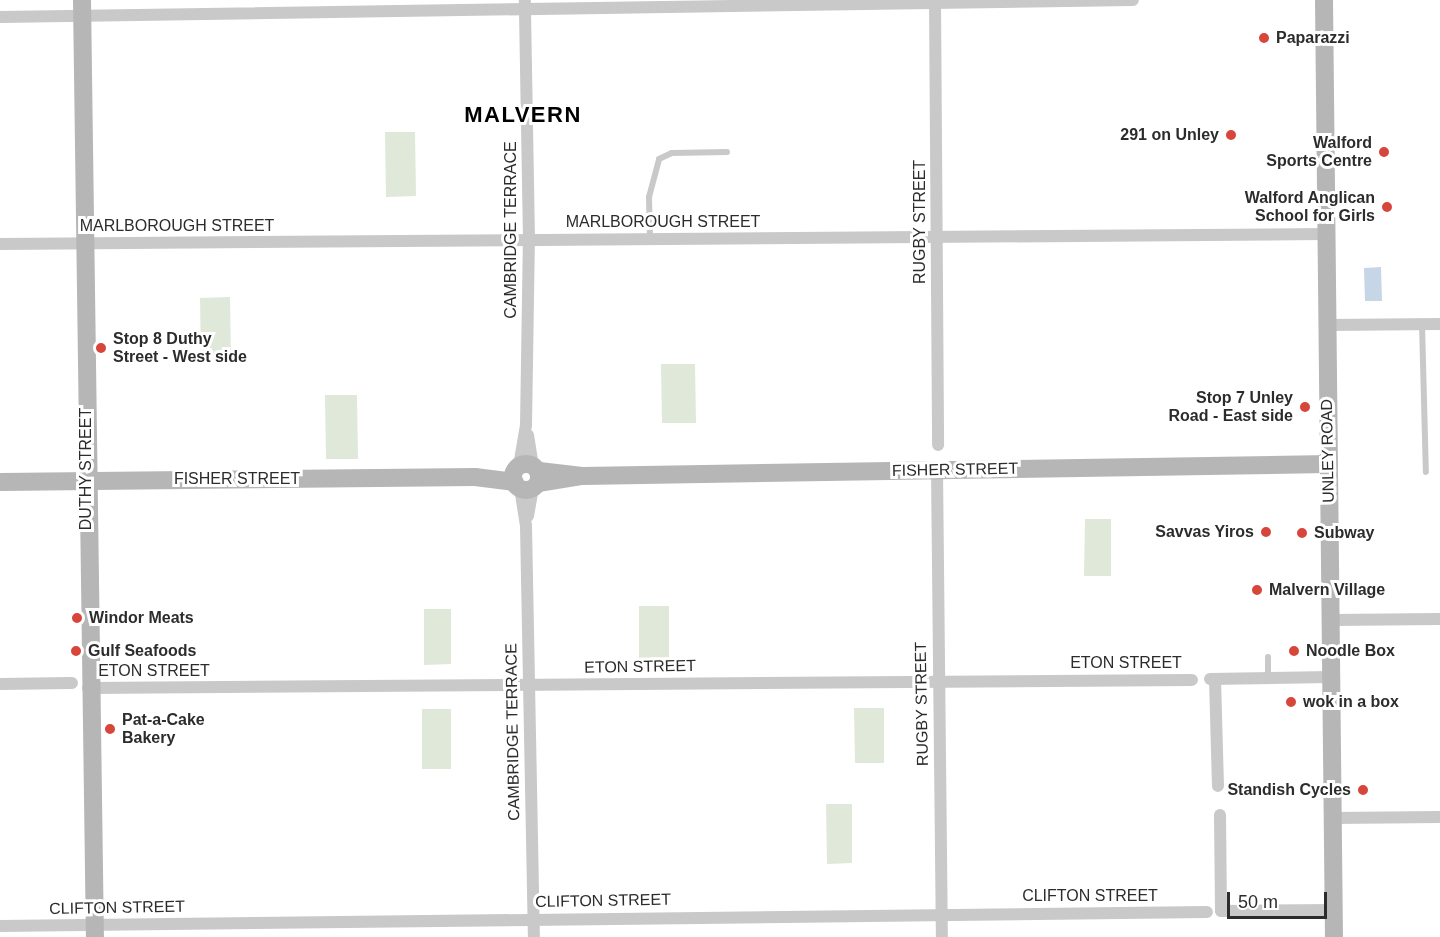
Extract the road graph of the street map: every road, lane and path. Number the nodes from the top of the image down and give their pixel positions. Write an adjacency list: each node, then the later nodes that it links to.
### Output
1 (1133, 0): 3 (street)
2 (1324, 0): 8 (street, UNLEY ROAD)
3 (935, 2): 4 (street); 9 (street, RUGBY STREET)
4 (525, 5): 5 (street); 11 (street, CAMBRIDGE TERRACE)
5 (82, 8): 6 (street); 13 (street, DUTHY STREET)
6 (0, 17)
7 (727, 152): 10 (lane)
8 (1326, 234): 9 (street, MARLBOROUGH STREET); 16 (street, UNLEY ROAD)
9 (937, 237): 10 (street, MARLBOROUGH STREET); 17 (street, RUGBY STREET)
10 (650, 239): 11 (street, MARLBOROUGH STREET)
11 (529, 240): 13 (street, MARLBOROUGH STREET); 21 (street, CAMBRIDGE TERRACE)
12 (0, 243): 13 (street, MARLBOROUGH STREET)
13 (84, 243): 22 (street, DUTHY STREET)
14 (1422, 324): 15 (street); 16 (street); 20 (lane)
15 (1440, 324)
16 (1327, 325): 18 (street, UNLEY ROAD)
17 (938, 445)
18 (1329, 464): 19 (street, FISHER STREET); 24 (street, UNLEY ROAD)
19 (937, 470): 21 (street, FISHER STREET); 29 (street, RUGBY STREET)
20 (1426, 472)
21 (526, 477): 22 (street, FISHER STREET); 33 (street, CAMBRIDGE TERRACE)
22 (86, 480): 23 (street, FISHER STREET); 32 (street, DUTHY STREET)
23 (0, 482)
24 (1331, 620): 25 (street); 27 (street, UNLEY ROAD)
25 (1440, 620)
26 (1269, 657): 28 (lane)
27 (1331, 677): 28 (street); 37 (street, UNLEY ROAD)
28 (1268, 678): 34 (street)
29 (938, 680): 30 (street, ETON STREET); 33 (street, ETON STREET); 40 (street, RUGBY STREET)
30 (1192, 680)
31 (0, 684): 32 (street, ETON STREET)
32 (80, 686): 33 (street, ETON STREET); 43 (street, DUTHY STREET)
33 (528, 686): 41 (street, CAMBRIDGE TERRACE)
34 (1218, 786)
35 (1221, 815): 38 (street)
36 (1440, 817): 37 (street)
37 (1333, 818): 38 (street, UNLEY ROAD)
38 (1334, 910): 46 (street, UNLEY ROAD)
39 (1207, 912): 40 (street, CLIFTON STREET)
40 (942, 913): 41 (street, CLIFTON STREET); 45 (street, RUGBY STREET)
41 (534, 918): 43 (street, CLIFTON STREET); 44 (street, CAMBRIDGE TERRACE)
42 (0, 926): 43 (street, CLIFTON STREET)
43 (95, 931)
44 (534, 937)
45 (942, 937)
46 (1334, 937)

